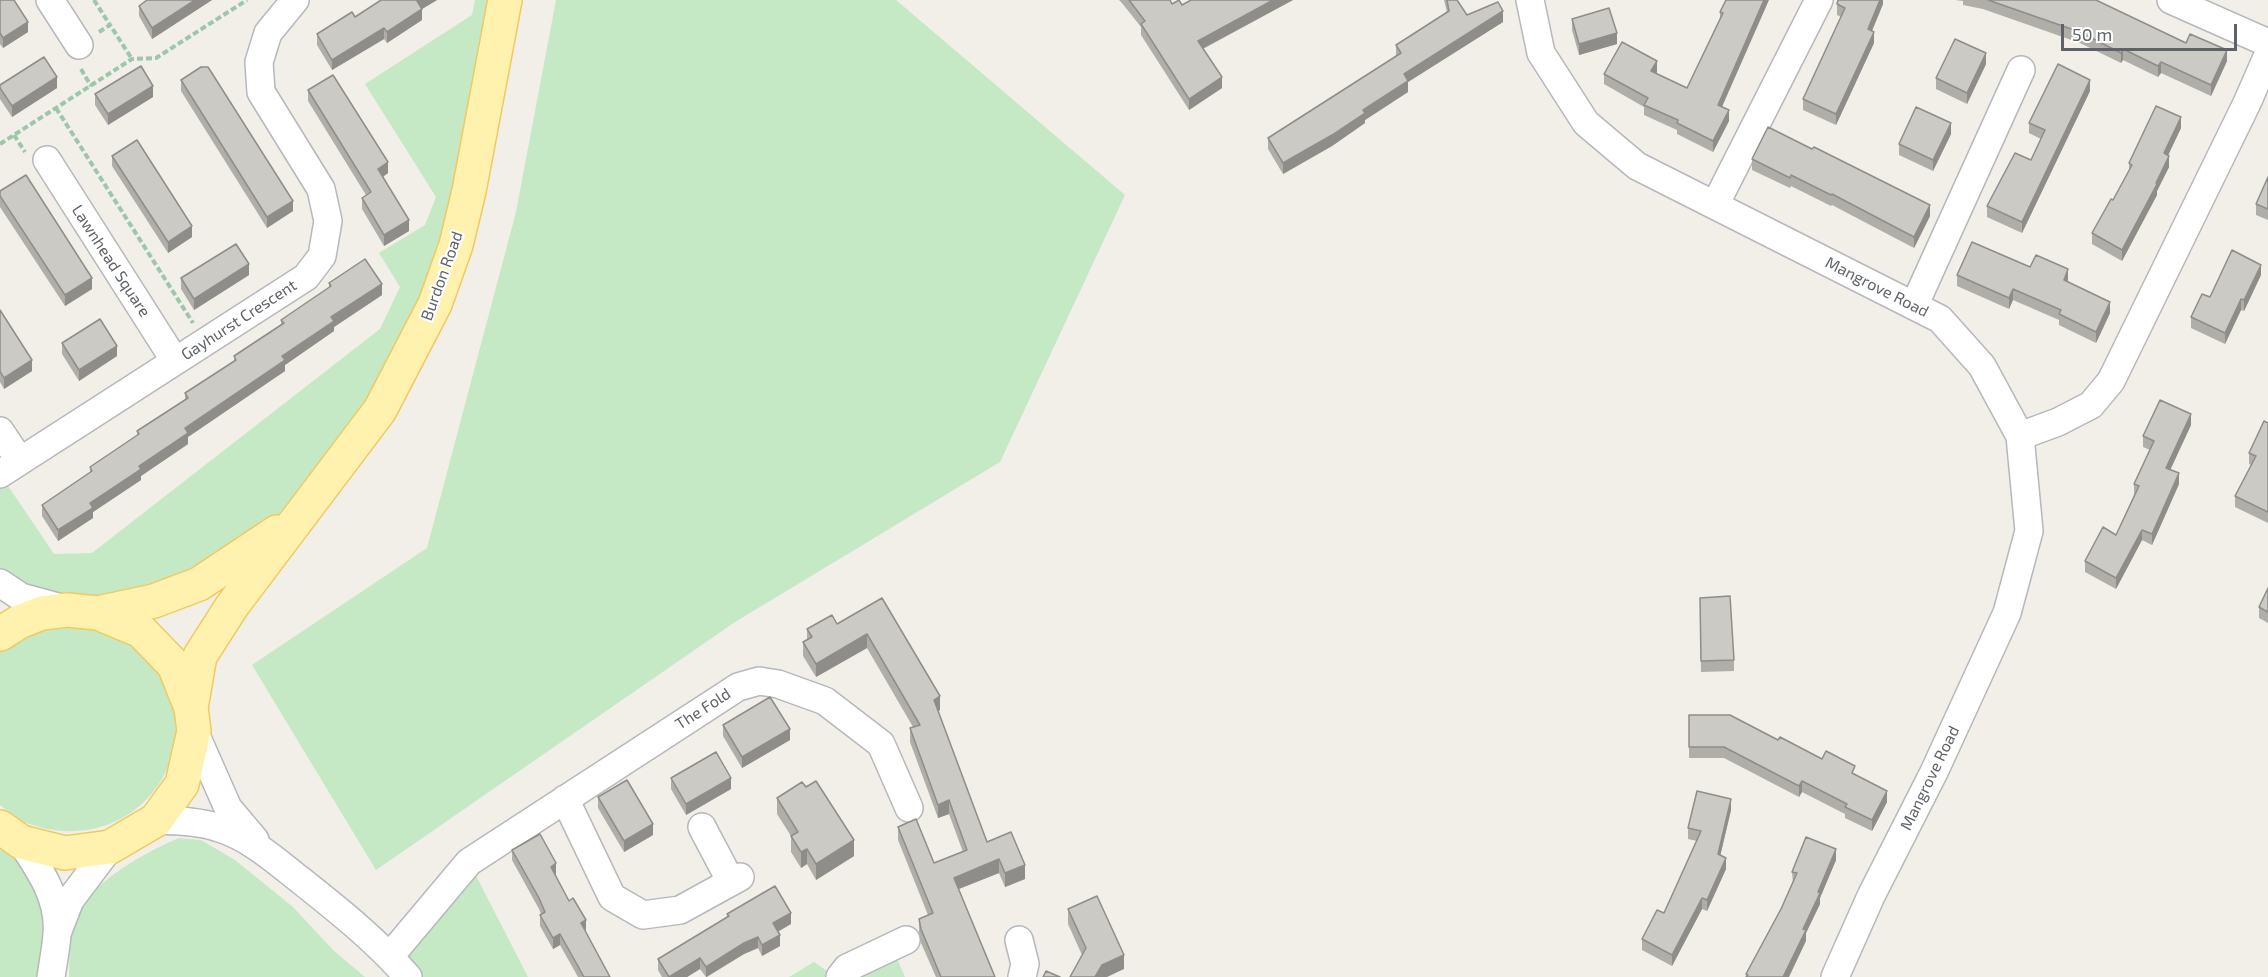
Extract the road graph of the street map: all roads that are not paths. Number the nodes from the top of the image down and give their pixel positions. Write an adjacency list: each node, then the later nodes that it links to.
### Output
1 (50, 0): 8 (street)
2 (295, 0): 14 (street, Gayhurst Crescent)
3 (505, 0): 18 (main road, Burdon Road)
4 (1530, 0): 12 (street, Mangrove Road)
5 (1819, 0): 12 (street)
6 (2171, 0): 7 (street)
7 (2268, 43)
8 (79, 45)
9 (2268, 55): 16 (street)
10 (2021, 70): 13 (street)
11 (47, 160): 14 (street, Lawnhead Square)
12 (1715, 205): 13 (street, Mangrove Road)
13 (1914, 306): 16 (street, Mangrove Road)
14 (175, 361): 17 (street, Gayhurst Crescent)
15 (0, 431): 17 (street)
16 (2020, 436): 38 (street, Mangrove Road)
17 (10, 468)
18 (298, 518): 20 (main road, Burdon Road); 22 (main road, Burdon Road)
19 (0, 583): 20 (street)
20 (83, 611): 21 (main road, Burdon Road); 22 (main road)
21 (0, 634)
22 (193, 719): 25 (main road, Burdon Road); 29 (street)
23 (564, 799): 24 (street, The Fold); 26 (street); 33 (street, The Fold)
24 (909, 808)
25 (156, 820): 28 (main road, Burdon Road); 29 (street)
26 (702, 827)
27 (11, 835): 28 (main road, Burdon Road); 30 (street)
28 (110, 847): 30 (street)
29 (263, 850): 33 (street)
30 (57, 932): 34 (street)
31 (906, 940): 36 (street)
32 (1019, 940): 37 (street)
33 (390, 956): 35 (street)
34 (51, 977)
35 (408, 977)
36 (840, 977)
37 (1022, 977)
38 (1835, 977)

